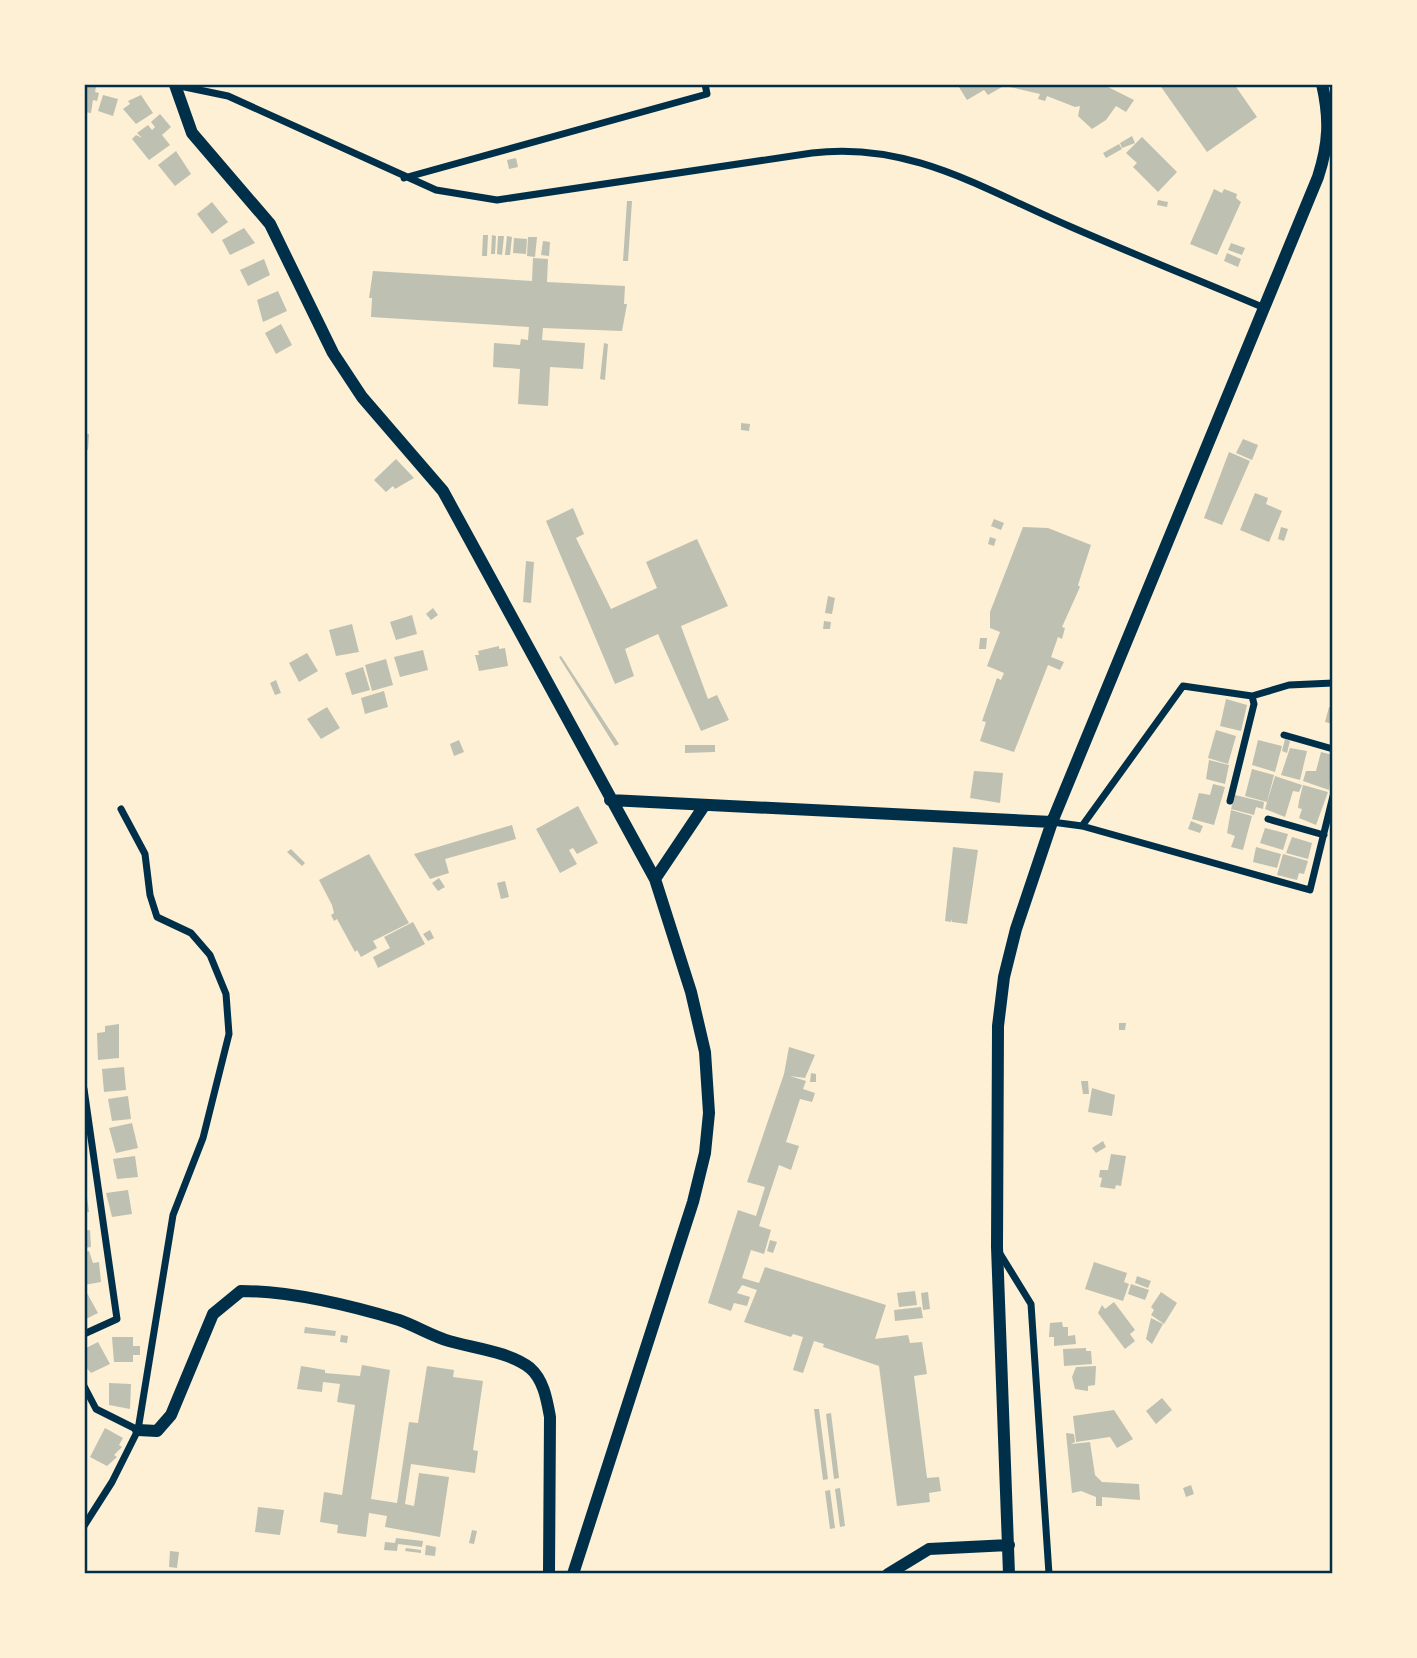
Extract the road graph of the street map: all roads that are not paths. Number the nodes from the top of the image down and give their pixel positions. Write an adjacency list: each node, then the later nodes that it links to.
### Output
1 (172, 84): 4 (street); 11 (street)
2 (705, 84): 4 (street)
3 (1322, 84): 5 (street)
4 (404, 178): 5 (street)
5 (1262, 307): 16 (street)
6 (1333, 683): 7 (street)
7 (1252, 696): 12 (street); 17 (street)
8 (1284, 734): 9 (street)
9 (1333, 749)
10 (1333, 796): 18 (street)
11 (610, 800): 13 (street); 19 (street)
12 (1230, 801)
13 (704, 806): 16 (street); 19 (street)
14 (121, 809): 24 (street)
15 (1268, 819): 18 (street)
16 (1052, 822): 17 (street); 21 (street)
17 (1082, 826): 18 (street)
18 (1324, 835)
19 (655, 879): 28 (street)
20 (84, 1089): 22 (street)
21 (997, 1247): 26 (street); 31 (street)
22 (84, 1334)
23 (84, 1386): 24 (street)
24 (138, 1430): 25 (street); 27 (street)
25 (84, 1525)
26 (1009, 1545): 29 (street); 30 (street)
27 (549, 1574)
28 (573, 1574)
29 (888, 1574)
30 (1009, 1574)
31 (1049, 1574)

